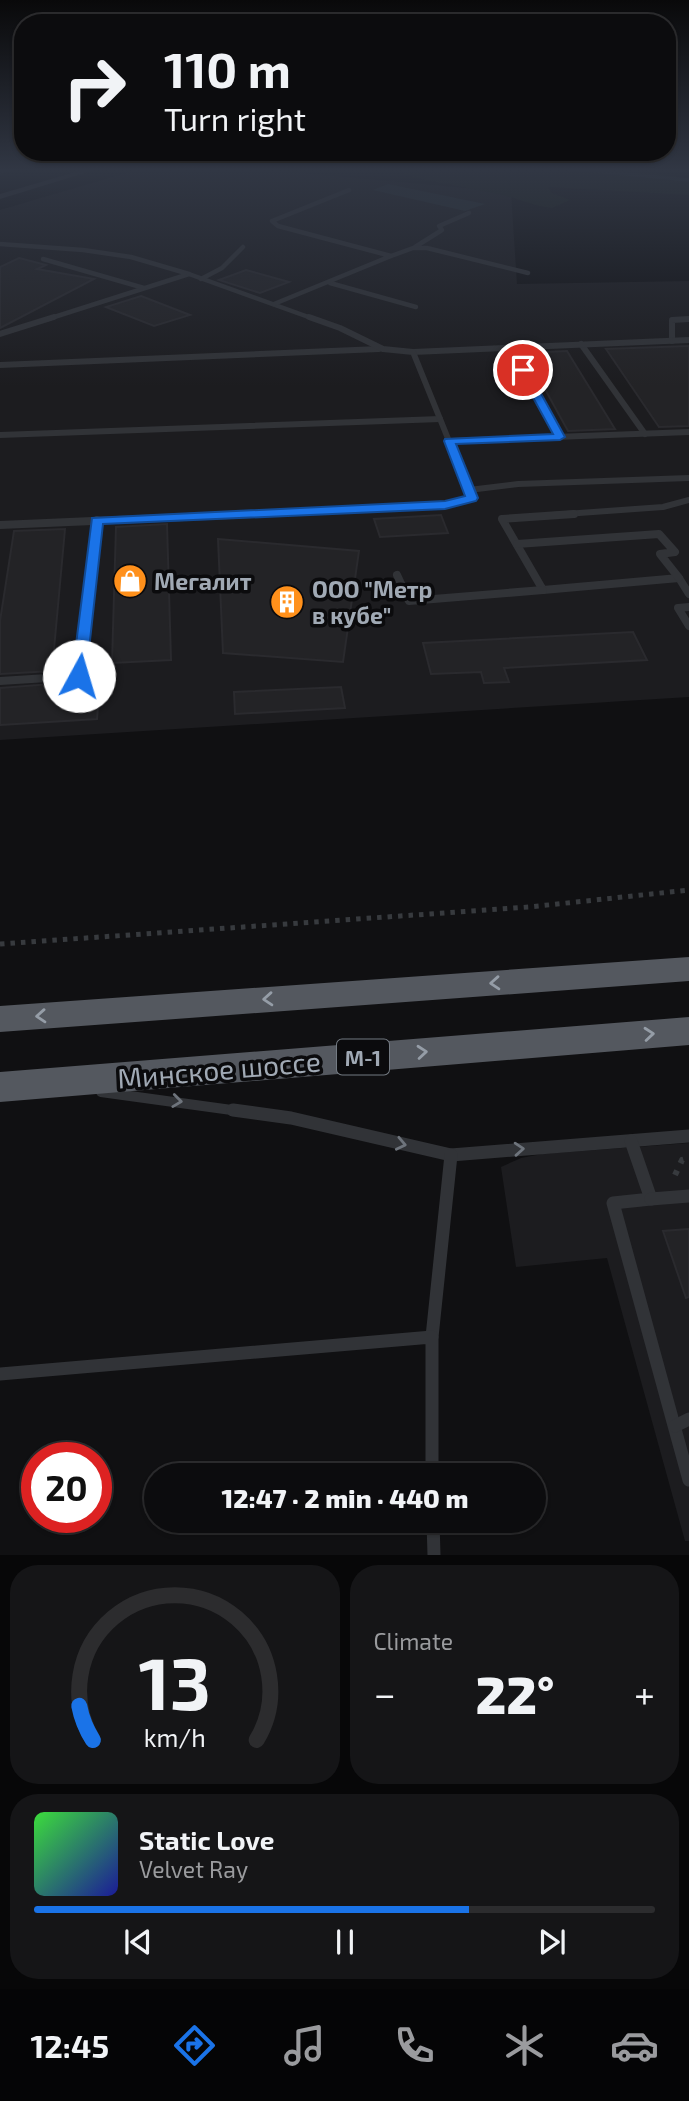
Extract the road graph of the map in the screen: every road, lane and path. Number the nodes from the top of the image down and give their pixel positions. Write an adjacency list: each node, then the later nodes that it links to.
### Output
1 (333, 241): 6 (lane)
2 (425, 241): 5 (lane)
3 (0, 244): 9 (lane)
4 (243, 247): 10 (lane)
5 (413, 248): 6 (lane); 8 (lane)
6 (391, 256): 11 (lane)
7 (43, 259): 12 (lane)
8 (527, 273)
9 (189, 274): 10 (lane); 12 (lane)
10 (201, 279): 13 (lane)
11 (330, 283): 13 (lane); 14 (lane)
12 (145, 288): 16 (lane)
13 (274, 304): 21 (lane)
14 (416, 307)
15 (689, 319): 18 (lane)
16 (0, 334)
17 (689, 340): 18 (lane)
18 (671, 341): 19 (lane)
19 (582, 344): 20 (lane); 26 (lane)
20 (510, 347): 22 (lane); 28 (lane)
21 (383, 349): 22 (lane); 23 (lane)
22 (413, 352): 24 (lane)
23 (0, 365)
24 (440, 419): 27 (lane); 29 (lane)
25 (689, 432): 26 (lane)
26 (645, 434): 28 (lane)
27 (0, 435)
28 (560, 437): 29 (lane)
29 (449, 441): 31 (lane)
30 (689, 478): 31 (lane)
31 (469, 490): 33 (lane)
32 (689, 500): 35 (lane)
33 (97, 520): 34 (lane); 42 (lane)
34 (0, 525)
35 (517, 544): 37 (lane); 38 (lane)
36 (397, 575): 38 (lane)
37 (678, 578): 38 (lane); 39 (lane)
38 (544, 590)
39 (689, 594)
40 (689, 607): 41 (lane)
41 (689, 626)
42 (0, 681)
43 (689, 890): 44 (path)
44 (0, 944)
45 (689, 969): 46 (highway, one-way to 46)
46 (0, 1019)
47 (689, 1031): 48 (highway, Минское шоссе / М-1, one-way to 47)
48 (18, 1085): 51 (lane, one-way to 51)
49 (689, 1136): 50 (lane)
50 (631, 1141): 51 (lane, one-way to 50); 55 (lane)
51 (451, 1155): 56 (lane)
52 (689, 1158): 53 (path)
53 (675, 1175)
54 (689, 1196): 55 (lane)
55 (651, 1199): 59 (lane)
56 (432, 1336): 57 (lane); 60 (lane)
57 (0, 1374)
58 (689, 1419): 59 (lane)
59 (682, 1426): 61 (lane)
60 (432, 1463)
61 (689, 1480)
62 (433, 1533): 63 (lane)
63 (434, 1555)

